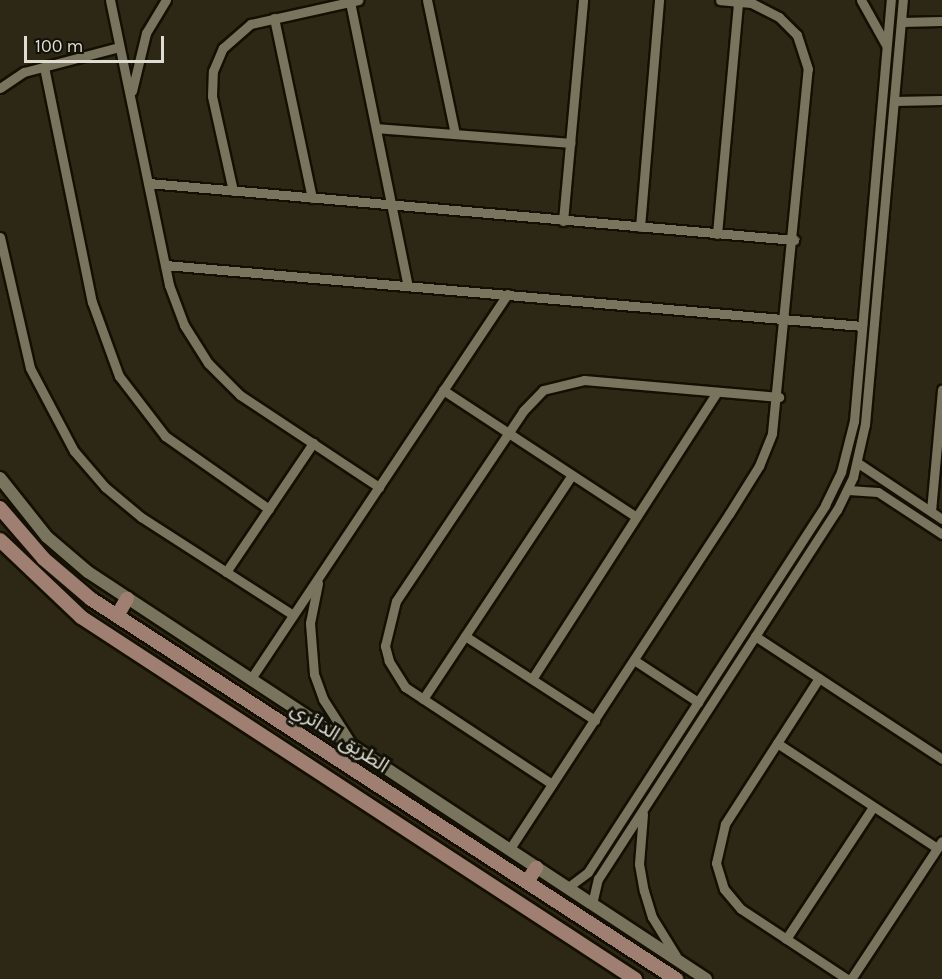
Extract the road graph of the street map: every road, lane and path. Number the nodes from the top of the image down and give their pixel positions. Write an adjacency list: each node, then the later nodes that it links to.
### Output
1 (110, 0): 15 (street)
2 (166, 0): 21 (street)
3 (427, 0): 23 (street)
4 (583, 0): 24 (street)
5 (659, 0): 30 (street)
6 (720, 0): 11 (street)
7 (861, 0): 16 (street)
8 (891, 0): 16 (street)
9 (903, 0): 14 (street)
10 (354, 1): 12 (street); 22 (street)
11 (738, 1): 31 (street); 33 (street)
12 (274, 18): 26 (street); 27 (street)
13 (942, 21): 14 (street)
14 (901, 22): 20 (street)
15 (119, 47): 17 (street); 21 (street)
16 (886, 47): 34 (street)
17 (44, 67): 18 (street); 54 (street)
18 (0, 88)
19 (942, 100): 20 (street)
20 (894, 101): 35 (street)
21 (131, 102): 25 (street)
22 (376, 128): 23 (street); 28 (street)
23 (455, 134): 24 (street)
24 (570, 143): 29 (street)
25 (148, 183): 26 (street); 36 (street)
26 (233, 190): 27 (street)
27 (312, 198): 28 (street)
28 (392, 206): 29 (street); 38 (street)
29 (563, 221): 30 (street)
30 (640, 227): 31 (street)
31 (717, 234): 33 (street)
32 (0, 237): 37 (street)
33 (794, 240): 40 (street)
34 (870, 240): 35 (street); 41 (street)
35 (882, 240): 48 (street)
36 (165, 266): 38 (street); 47 (street)
37 (3, 268): 60 (street)
38 (408, 286): 39 (street)
39 (507, 294): 40 (street); 43 (street)
40 (786, 319): 41 (street); 45 (street)
41 (862, 326): 68 (street)
42 (942, 389): 55 (street)
43 (443, 390): 46 (street); 51 (street)
44 (717, 392): 45 (street); 46 (street); 56 (street)
45 (779, 397): 67 (street)
46 (508, 433): 49 (street); 73 (street)
47 (313, 443): 51 (street); 54 (street)
48 (858, 463): 52 (street); 55 (street)
49 (572, 475): 56 (street); 65 (street)
50 (0, 478): 62 (street)
51 (379, 487): 61 (street)
52 (848, 490): 58 (street); 66 (street)
53 (0, 508): 64 (main road, الطريق الدائري)
54 (269, 509): 60 (street)
55 (931, 511): 57 (street)
56 (636, 518): 71 (street)
57 (942, 519)
58 (942, 534)
59 (0, 540): 81 (main road, الطريق الدائري)
60 (226, 572): 63 (street)
61 (322, 572): 63 (street); 77 (street)
62 (127, 599): 64 (main road); 72 (street)
63 (293, 615): 72 (street)
64 (117, 616): 79 (main road, الطريق الدائري)
65 (465, 636): 71 (street); 73 (street)
66 (755, 636): 69 (street); 70 (street)
67 (634, 660): 74 (street); 75 (street)
68 (721, 666): 69 (street); 74 (street)
69 (732, 673): 83 (street)
70 (819, 678): 76 (street); 78 (street)
71 (532, 679): 75 (street)
72 (250, 680): 77 (street)
73 (423, 699): 80 (street)
74 (698, 702): 88 (street)
75 (595, 720): 80 (street)
76 (777, 743): 82 (street); 90 (street)
77 (369, 759): 85 (street)
78 (942, 759)
79 (359, 772): 81 (main road); 87 (main road, الطريق الدائري)
80 (552, 784): 85 (street)
81 (348, 789): 92 (main road, الطريق الدائري)
82 (873, 807): 84 (street); 90 (street)
83 (644, 809): 89 (street); 91 (street)
84 (939, 844): 95 (street)
85 (509, 850): 86 (street)
86 (536, 868): 87 (main road); 88 (street)
87 (527, 882): 93 (main road, الطريق الدائري)
88 (567, 888): 89 (street)
89 (592, 904): 91 (street)
90 (786, 939): 95 (street)
91 (681, 963): 94 (street)
92 (635, 979)
93 (675, 979)
94 (706, 979)
95 (849, 979)

